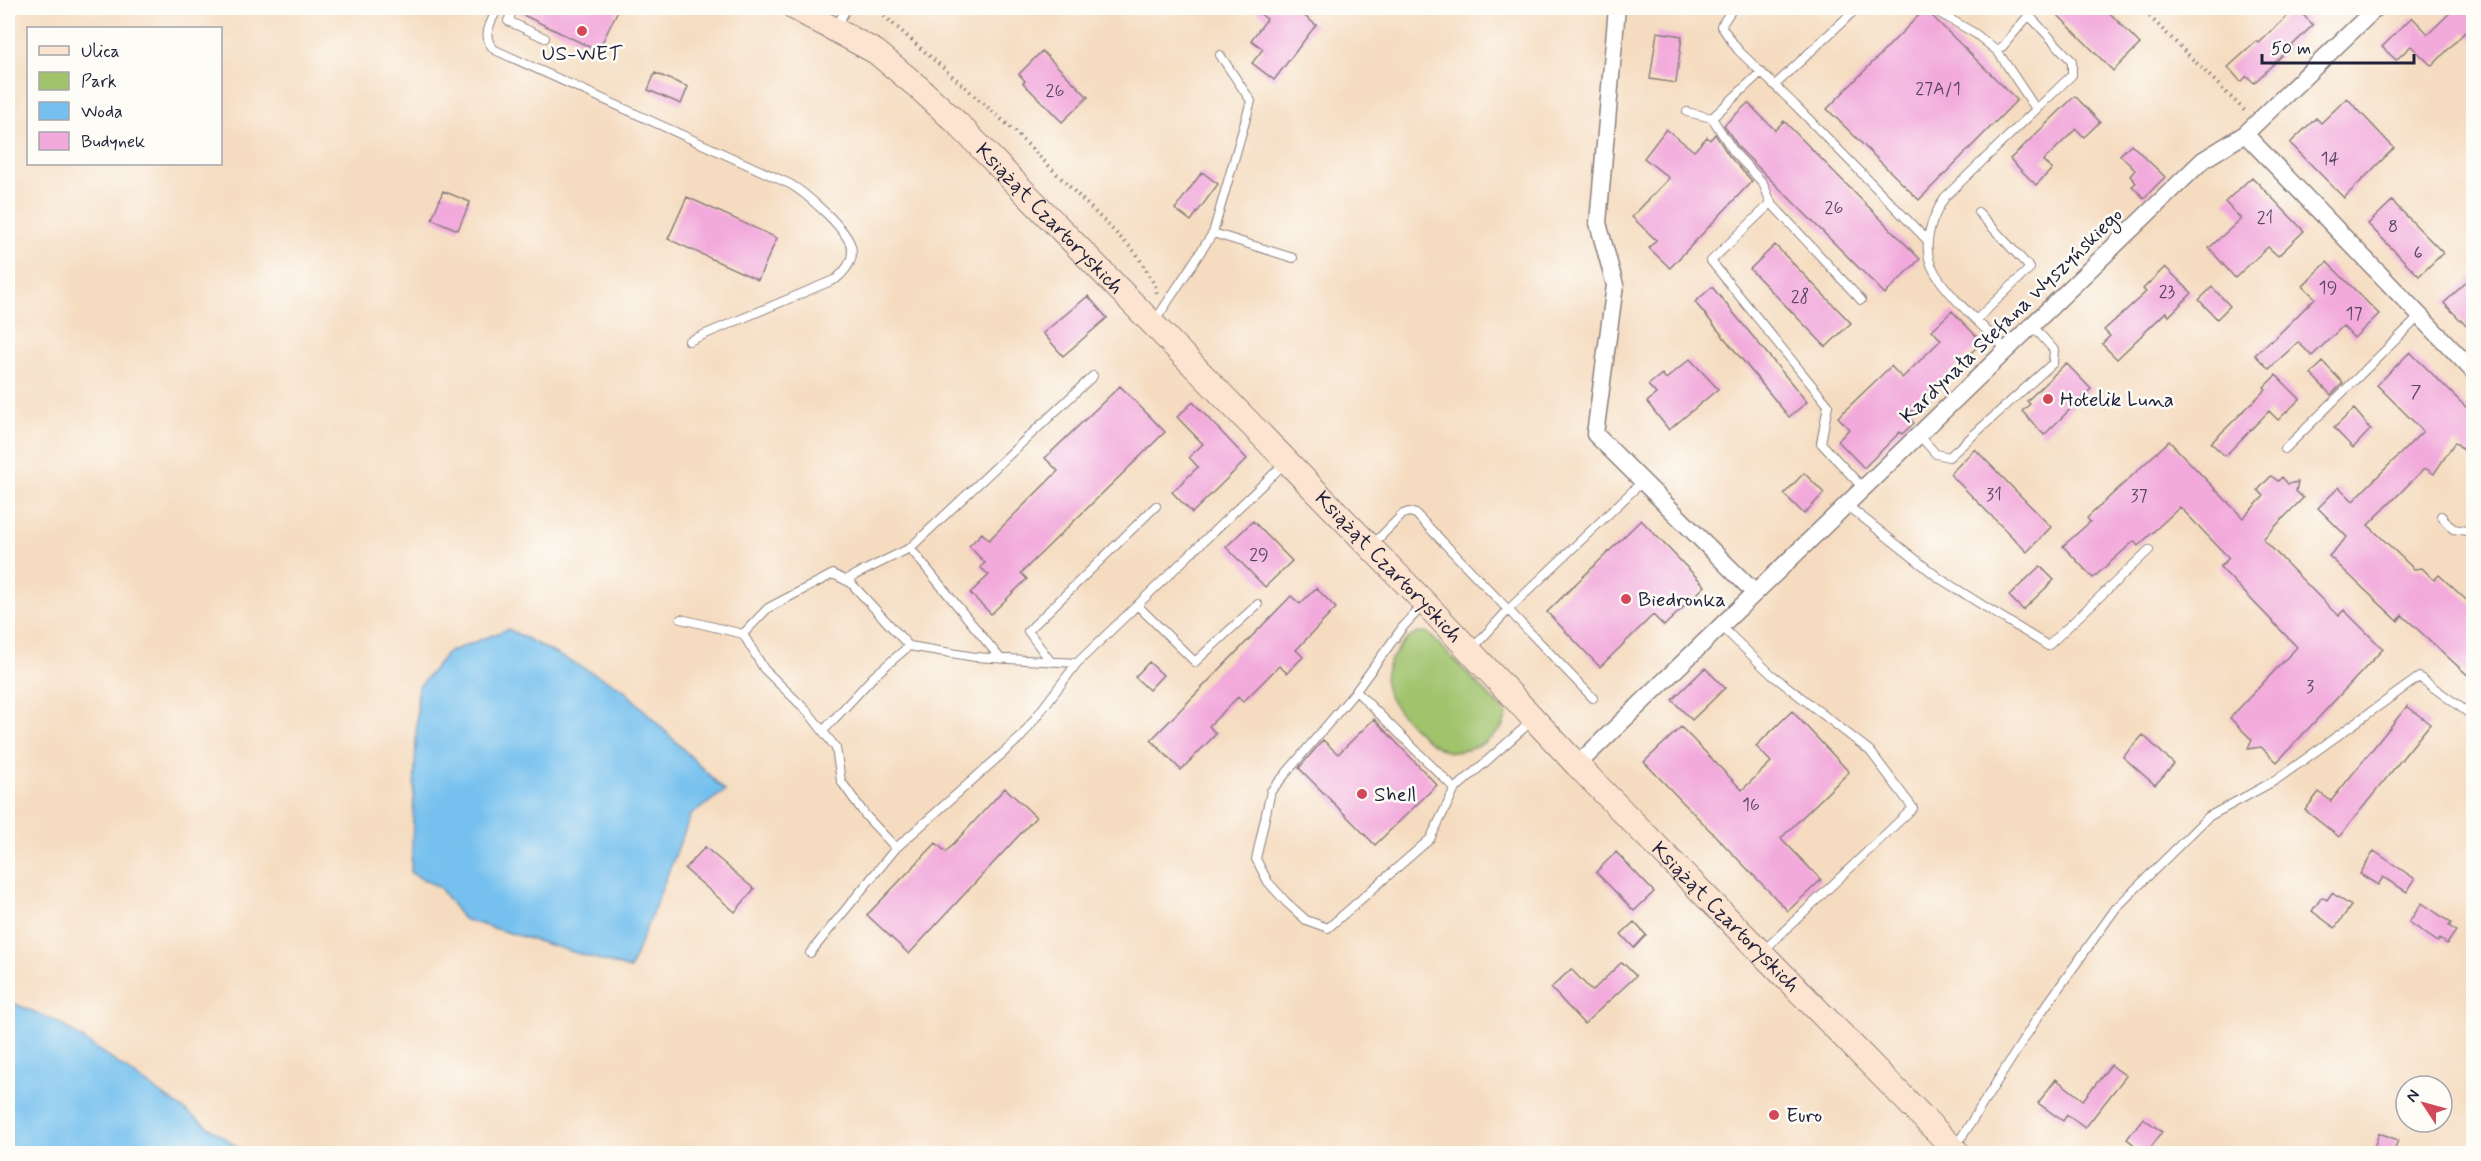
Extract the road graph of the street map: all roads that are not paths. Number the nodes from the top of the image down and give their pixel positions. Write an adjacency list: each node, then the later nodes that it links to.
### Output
1 (498, 8): 32 (lane)
2 (514, 8): 13 (lane)
3 (795, 8): 12 (main road, Książąt Czartoryskich)
4 (847, 8): 12 (lane)
5 (1617, 8): 39 (street)
6 (1733, 8): 16 (lane)
7 (1857, 8): 17 (lane)
8 (1931, 8): 14 (lane)
9 (2022, 8): 11 (lane)
10 (2376, 8): 21 (street, Kardynała Stefana Wyszyńskiego)
11 (2029, 15): 14 (lane); 18 (lane)
12 (835, 28): 29 (main road, Książąt Czartoryskich)
13 (544, 38)
14 (1998, 52): 18 (lane)
15 (1220, 55): 24 (lane)
16 (1761, 72): 17 (lane); 20 (lane)
17 (1775, 85): 25 (lane)
18 (2036, 110): 25 (lane)
19 (1687, 112): 20 (lane)
20 (1712, 118): 22 (lane)
21 (2251, 129): 28 (street); 31 (street, Kardynała Stefana Wyszyńskiego)
22 (1771, 203): 27 (lane); 40 (lane)
23 (1978, 212): 30 (lane)
24 (1213, 233): 26 (lane); 29 (lane)
25 (1928, 241): 30 (lane)
26 (1293, 258)
27 (1861, 300)
28 (2420, 316): 34 (street); 37 (lane)
29 (1156, 318): 38 (main road, Książąt Czartoryskich)
30 (1977, 319): 33 (lane)
31 (2032, 325): 33 (street, Kardynała Stefana Wyszyńskiego); 36 (lane)
32 (689, 341)
33 (2007, 350): 36 (street, Kardynała Stefana Wyszyńskiego)
34 (2474, 372)
35 (1093, 376): 45 (lane)
36 (1919, 435): 40 (street, Kardynała Stefana Wyszyńskiego)
37 (2285, 449)
38 (1287, 462): 46 (main road, Książąt Czartoryskich); 52 (lane)
39 (1643, 481): 49 (street); 53 (lane)
40 (1863, 488): 41 (street, Kardynała Stefana Wyszyńskiego)
41 (1846, 505): 47 (lane); 49 (street, Kardynała Stefana Wyszyńskiego)
42 (1156, 506): 60 (lane)
43 (2441, 516): 44 (lane)
44 (2474, 532)
45 (910, 548): 48 (lane); 59 (lane)
46 (1370, 548): 50 (main road, Książąt Czartoryskich); 53 (lane)
47 (2149, 550)
48 (845, 580): 56 (lane); 57 (lane)
49 (1755, 592): 55 (street, Kardynała Stefana Wyszyńskiego)
50 (1425, 603): 58 (main road, Książąt Czartoryskich); 62 (lane)
51 (1258, 604): 52 (lane)
52 (1137, 605): 61 (lane)
53 (1509, 609): 58 (lane); 63 (lane)
54 (681, 619): 56 (lane)
55 (1721, 626): 67 (street, Kardynała Stefana Wyszyńskiego); 70 (lane)
56 (743, 634): 66 (lane)
57 (909, 646): 59 (lane); 66 (lane)
58 (1470, 651): 65 (main road, Książąt Czartoryskich)
59 (1000, 658): 60 (lane)
60 (1051, 662): 61 (lane)
61 (1077, 663): 69 (lane)
62 (1356, 691): 68 (lane); 68 (lane)
63 (1593, 698)
64 (2474, 717): 72 (lane)
65 (1534, 719): 67 (main road, Książąt Czartoryskich); 68 (lane)
66 (823, 732): 69 (lane)
67 (1577, 765): 70 (main road, Książąt Czartoryskich)
68 (1455, 789)
69 (896, 848): 71 (lane)
70 (1762, 952): 72 (main road, Książąt Czartoryskich)
71 (810, 953)
72 (1956, 1151)

